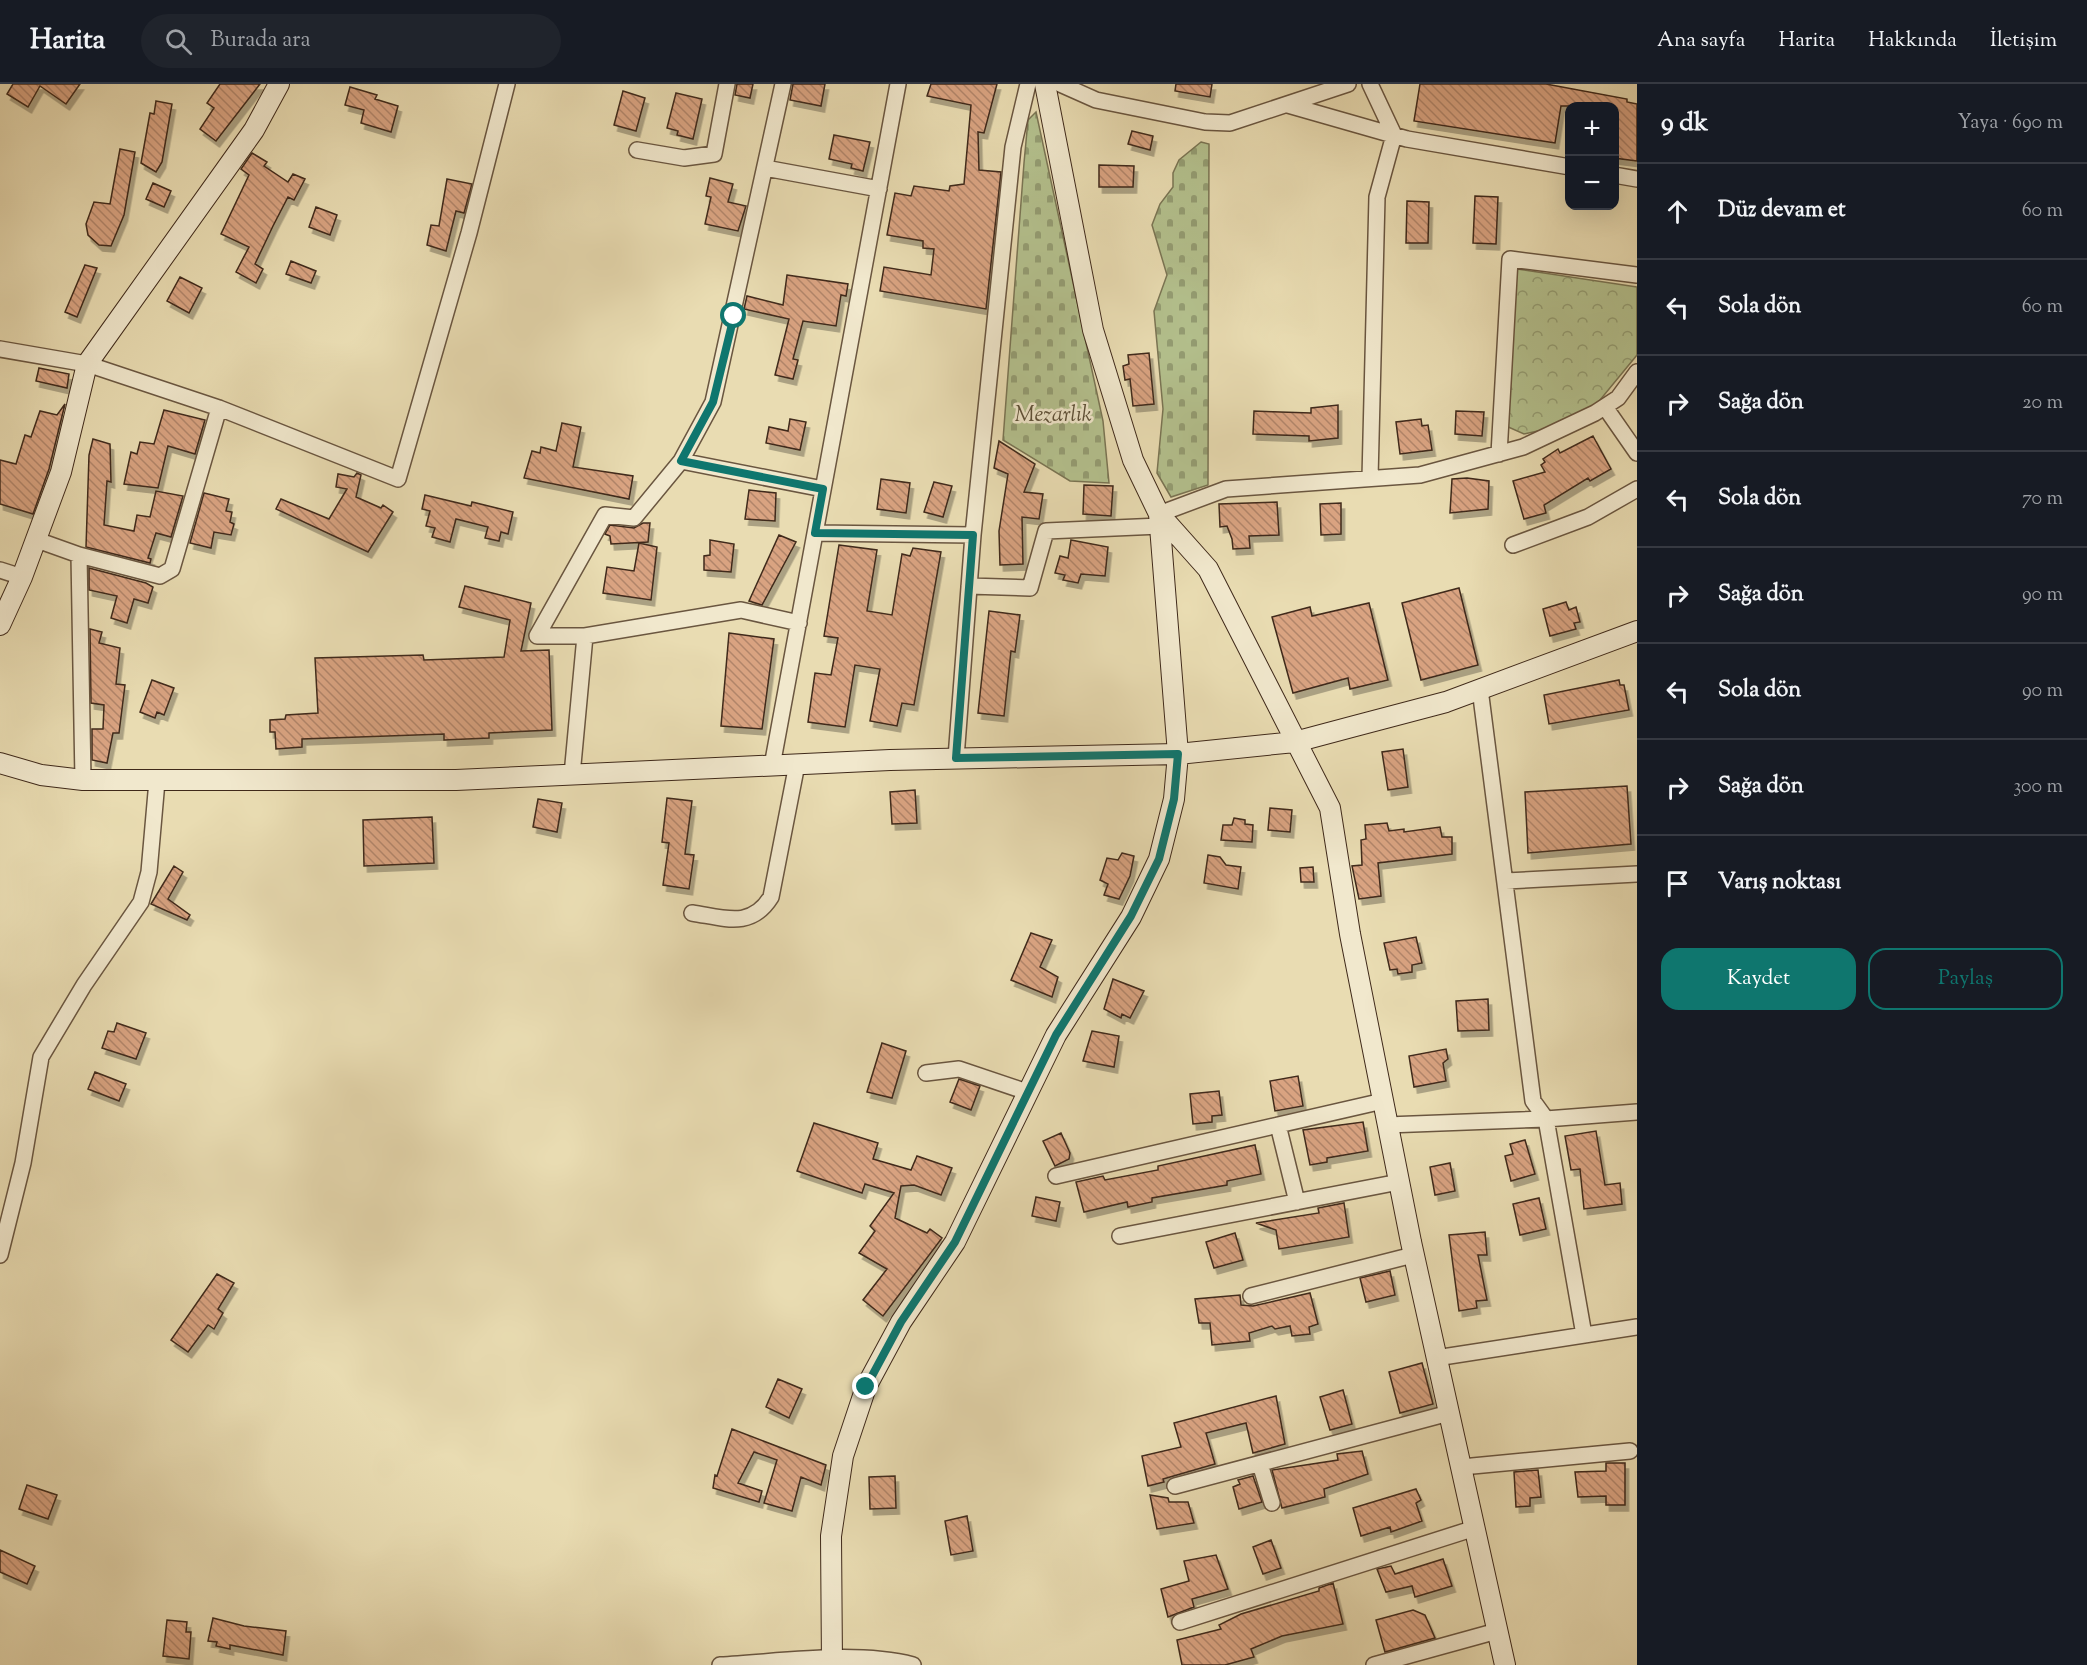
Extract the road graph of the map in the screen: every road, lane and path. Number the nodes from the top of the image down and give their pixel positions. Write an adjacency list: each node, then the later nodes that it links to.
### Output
1 (279, 84): 21 (street)
2 (507, 84): 24 (street)
3 (727, 84): 13 (street)
4 (783, 84): 15 (street)
5 (898, 84): 18 (street)
6 (1028, 84): 33 (street)
7 (1045, 84): 31 (street)
8 (1060, 84): 11 (street)
9 (1348, 84): 11 (street)
10 (1371, 84): 12 (street)
11 (1288, 105): 12 (street)
12 (1394, 135): 14 (street); 28 (street)
13 (637, 150)
14 (1565, 166)
15 (765, 168): 18 (street); 27 (street)
16 (1619, 176): 17 (street)
17 (1637, 179)
18 (879, 189): 29 (street)
19 (1637, 275): 26 (street)
20 (0, 349): 21 (street)
21 (87, 364): 24 (street); 34 (street)
22 (1637, 372): 23 (street)
23 (1605, 406): 25 (street); 26 (street)
24 (219, 408): 36 (street)
25 (1637, 453)
26 (1499, 454): 28 (street)
27 (681, 461): 29 (street); 43 (street)
28 (1370, 478): 31 (street)
29 (823, 489): 32 (street)
30 (1637, 489): 35 (street)
31 (1160, 520): 39 (street); 45 (street); 46 (street)
32 (815, 533): 33 (street); 40 (street)
33 (973, 535): 39 (street)
34 (37, 540): 36 (street); 38 (street)
35 (1513, 545)
36 (79, 555): 52 (street)
37 (0, 570): 38 (street)
38 (22, 577): 41 (street)
39 (969, 586): 47 (street)
40 (799, 623): 43 (street); 50 (street)
41 (0, 625)
42 (1637, 631): 44 (street)
43 (585, 636): 51 (street)
44 (1480, 689): 45 (street); 55 (street)
45 (1295, 742): 46 (street); 59 (street)
46 (1178, 754): 47 (street); 58 (street)
47 (956, 758): 49 (street)
48 (0, 764): 52 (street)
49 (797, 764): 50 (street); 56 (street)
50 (772, 765): 51 (street)
51 (572, 775): 53 (street)
52 (83, 780): 53 (street)
53 (157, 781): 68 (street)
54 (1637, 874): 55 (street)
55 (1506, 881): 61 (street)
56 (692, 913)
57 (926, 1073): 58 (street)
58 (1027, 1092): 83 (street)
59 (1383, 1101): 62 (street); 63 (street)
60 (1637, 1112): 61 (street)
61 (1546, 1119): 63 (street); 72 (street)
62 (1278, 1125): 64 (street); 66 (street)
63 (1387, 1125): 65 (street)
64 (1056, 1176)
65 (1399, 1182): 66 (street); 69 (street)
66 (1297, 1202): 67 (street)
67 (1120, 1236)
68 (0, 1255)
69 (1413, 1255): 70 (street); 73 (street)
70 (1251, 1296)
71 (1637, 1327): 72 (street)
72 (1584, 1335): 73 (street)
73 (1437, 1358): 74 (street)
74 (1449, 1413): 76 (street); 77 (street)
75 (1630, 1451): 77 (street)
76 (1260, 1464): 78 (street); 79 (street)
77 (1462, 1467): 80 (street)
78 (1175, 1486)
79 (1272, 1503)
80 (1474, 1528): 81 (street); 82 (street)
81 (1180, 1623)
82 (1497, 1631): 86 (street); 87 (street)
83 (832, 1662): 84 (street); 85 (street)
84 (720, 1665)
85 (913, 1665)
86 (1374, 1665)
87 (1505, 1665)

